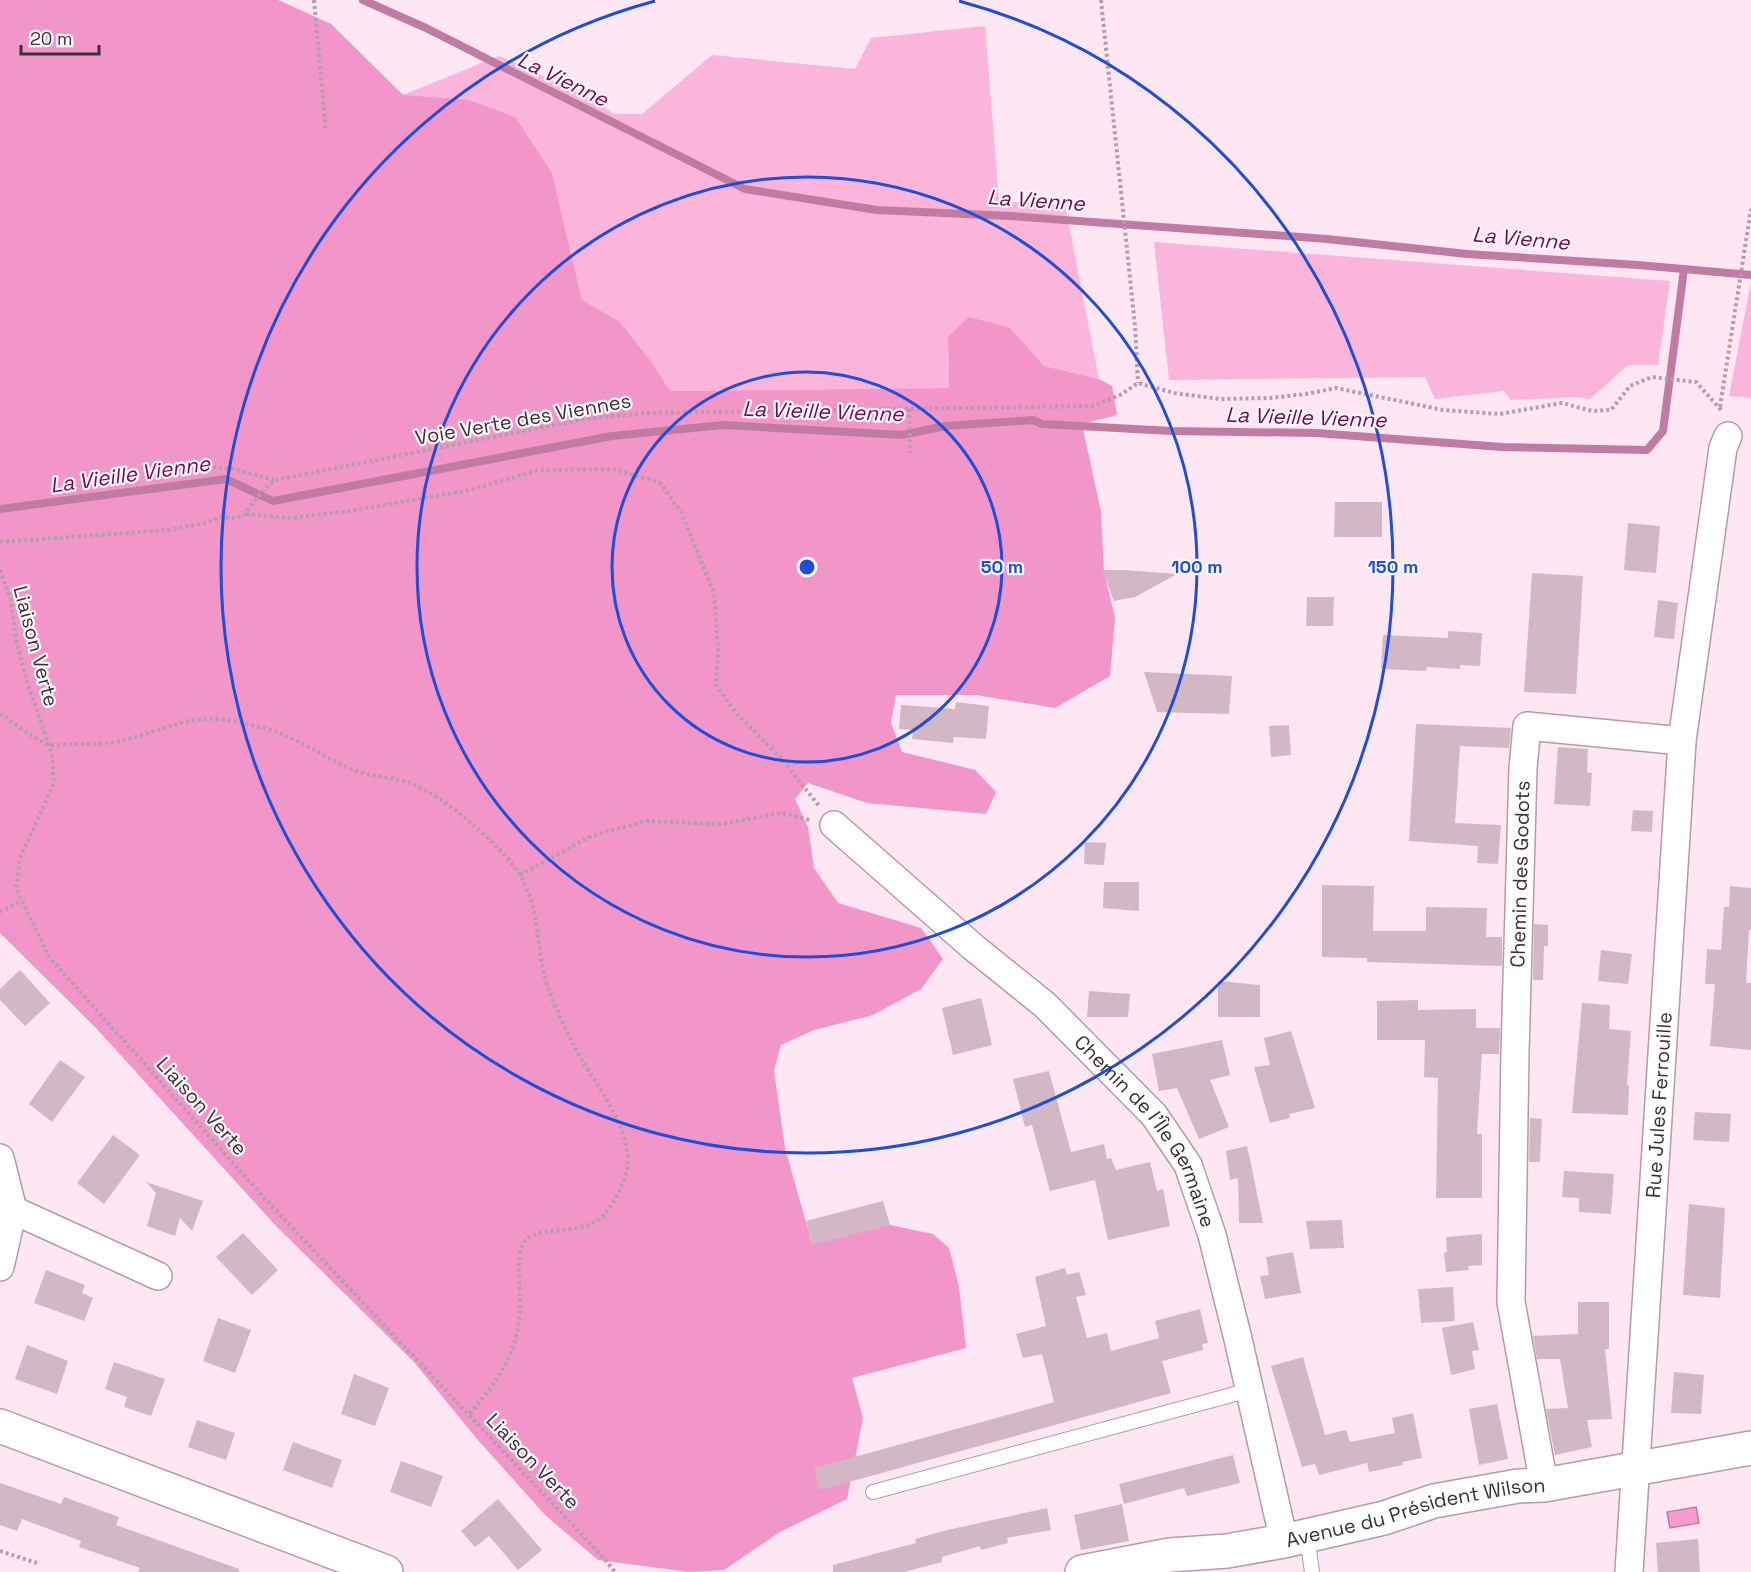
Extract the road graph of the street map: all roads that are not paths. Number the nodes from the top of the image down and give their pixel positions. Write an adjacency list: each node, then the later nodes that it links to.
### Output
1 (1726, 425): 2 (street)
2 (1682, 741): 11 (street, Rue Jules Ferrouille); 12 (street, Chemin des Godots)
3 (834, 825): 8 (street, Chemin de l'Île Germaine)
4 (0, 1158): 5 (street)
5 (13, 1210): 6 (street); 7 (street)
6 (0, 1267)
7 (158, 1276)
8 (1250, 1390): 13 (lane); 14 (street, Chemin de l'Île Germaine)
9 (1, 1427): 15 (street)
10 (1751, 1448): 11 (street, Avenue du Président Wilson)
11 (1635, 1470): 12 (street, Avenue du Président Wilson); 18 (street, Rue Jules Ferrouille)
12 (1544, 1485): 14 (street, Avenue du Président Wilson)
13 (873, 1492)
14 (1295, 1537): 16 (street, Avenue du Président Wilson); 17 (lane)
15 (386, 1572)
16 (1082, 1572)
17 (1312, 1572)
18 (1629, 1572)

